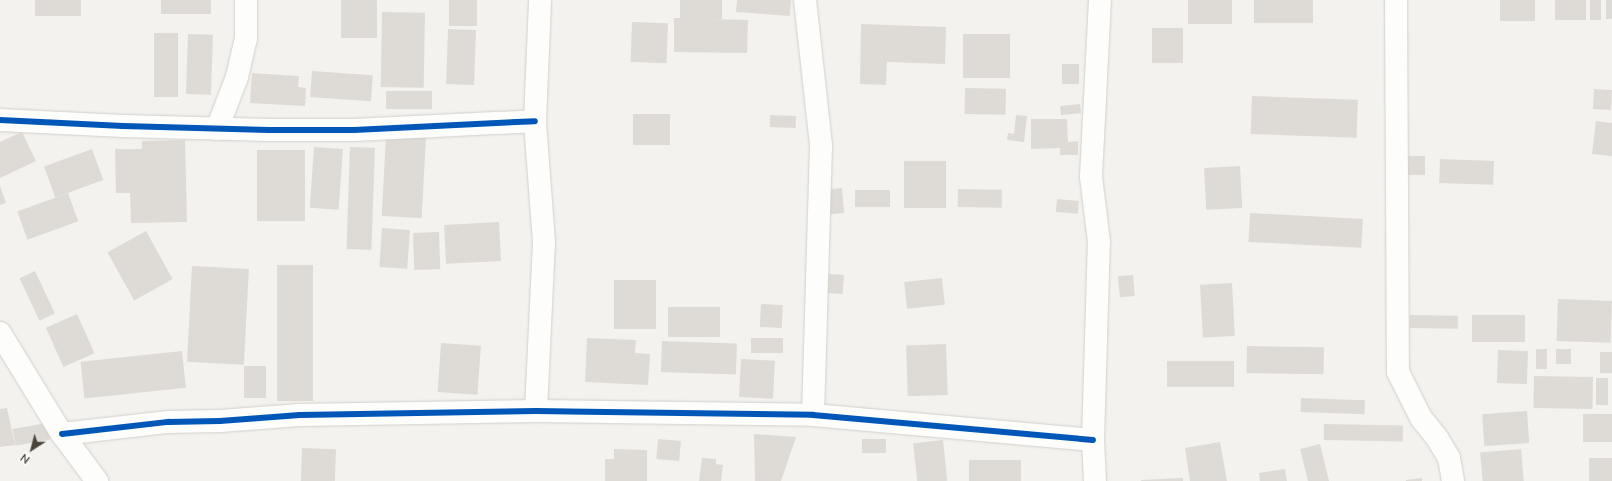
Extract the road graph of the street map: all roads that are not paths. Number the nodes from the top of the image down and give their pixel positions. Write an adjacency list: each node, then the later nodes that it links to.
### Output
1 (246, 0): 8 (street)
2 (540, 0): 7 (street)
3 (805, 0): 11 (street)
4 (1100, 0): 13 (street)
5 (1396, 0): 16 (street)
6 (0, 120): 8 (street)
7 (535, 120): 8 (street); 10 (street)
8 (217, 129)
9 (0, 333): 12 (street)
10 (536, 411): 11 (street); 12 (street)
11 (813, 415): 13 (street)
12 (62, 434): 14 (street)
13 (1093, 440): 15 (street)
14 (97, 481)
15 (1095, 481)
16 (1453, 481)

